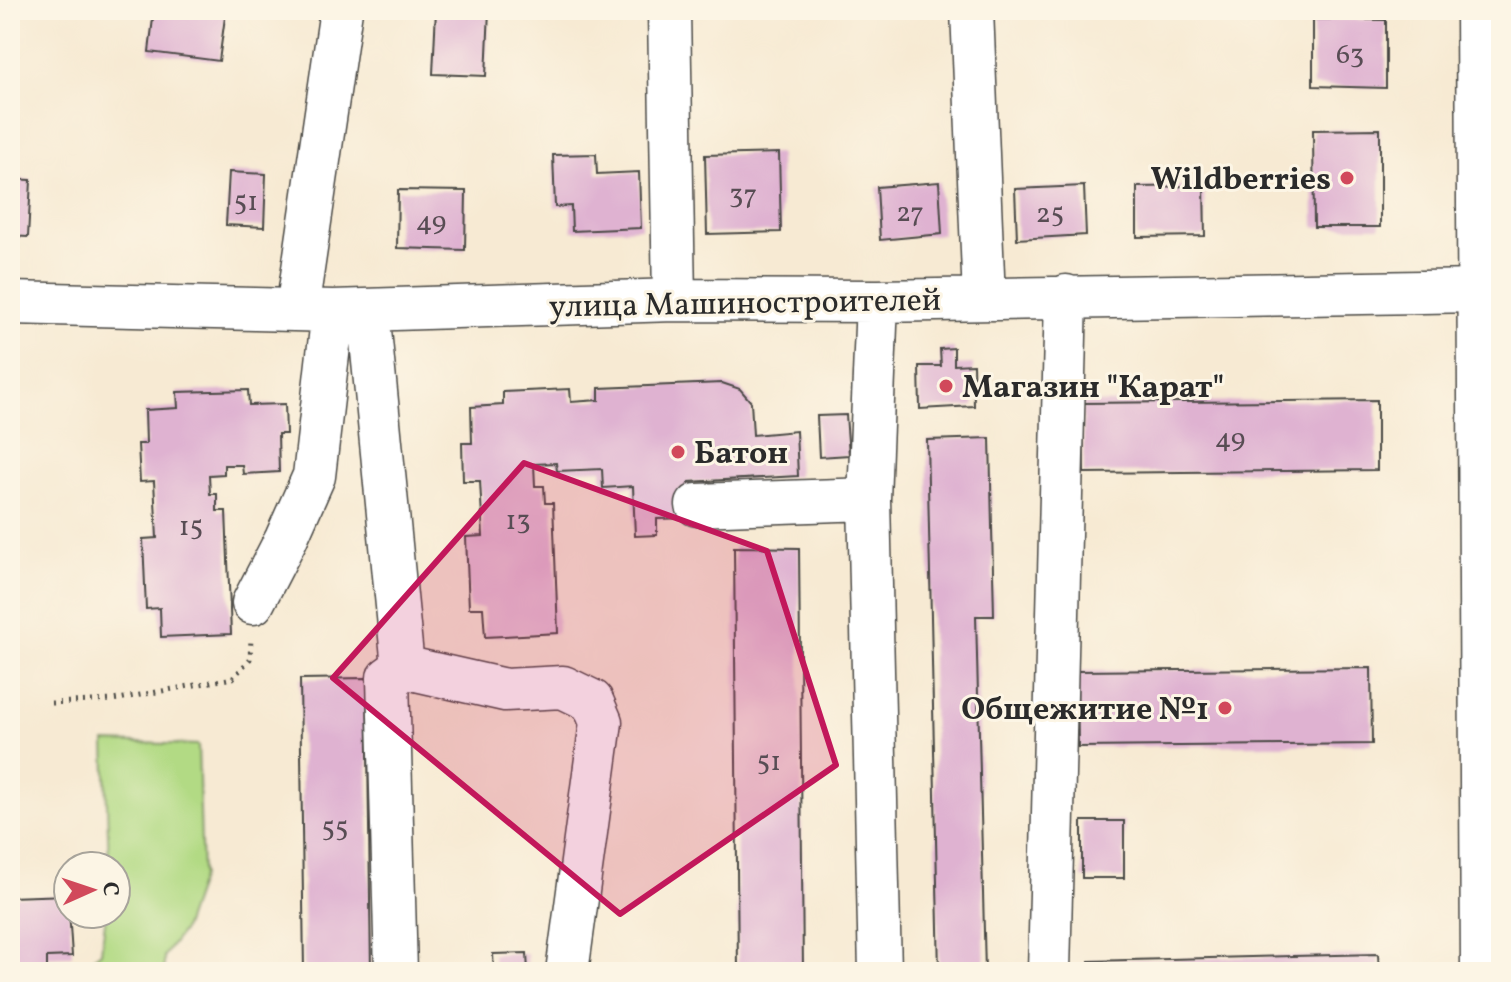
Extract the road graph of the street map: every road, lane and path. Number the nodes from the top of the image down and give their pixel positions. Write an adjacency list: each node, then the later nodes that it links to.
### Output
1 (341, 10): 10 (street)
2 (669, 10): 7 (street)
3 (972, 10): 6 (street)
4 (1478, 10): 11 (main road)
5 (1066, 296): 6 (street, улица Машиностроителей); 11 (street, улица Машиностроителей); 20 (street)
6 (984, 299): 8 (street, улица Машиностроителей)
7 (674, 300): 8 (street, улица Машиностроителей); 10 (street, улица Машиностроителей)
8 (877, 301): 12 (street)
9 (10, 303): 10 (street, улица Машиностроителей)
10 (333, 310): 14 (street); 15 (street)
11 (1487, 315): 21 (main road)
12 (869, 499): 13 (street); 19 (street)
13 (697, 505)
14 (253, 603): 16 (path)
15 (403, 667): 17 (street); 18 (street)
16 (51, 703)
17 (396, 972)
18 (567, 972)
19 (880, 972)
20 (1049, 972)
21 (1483, 972)

